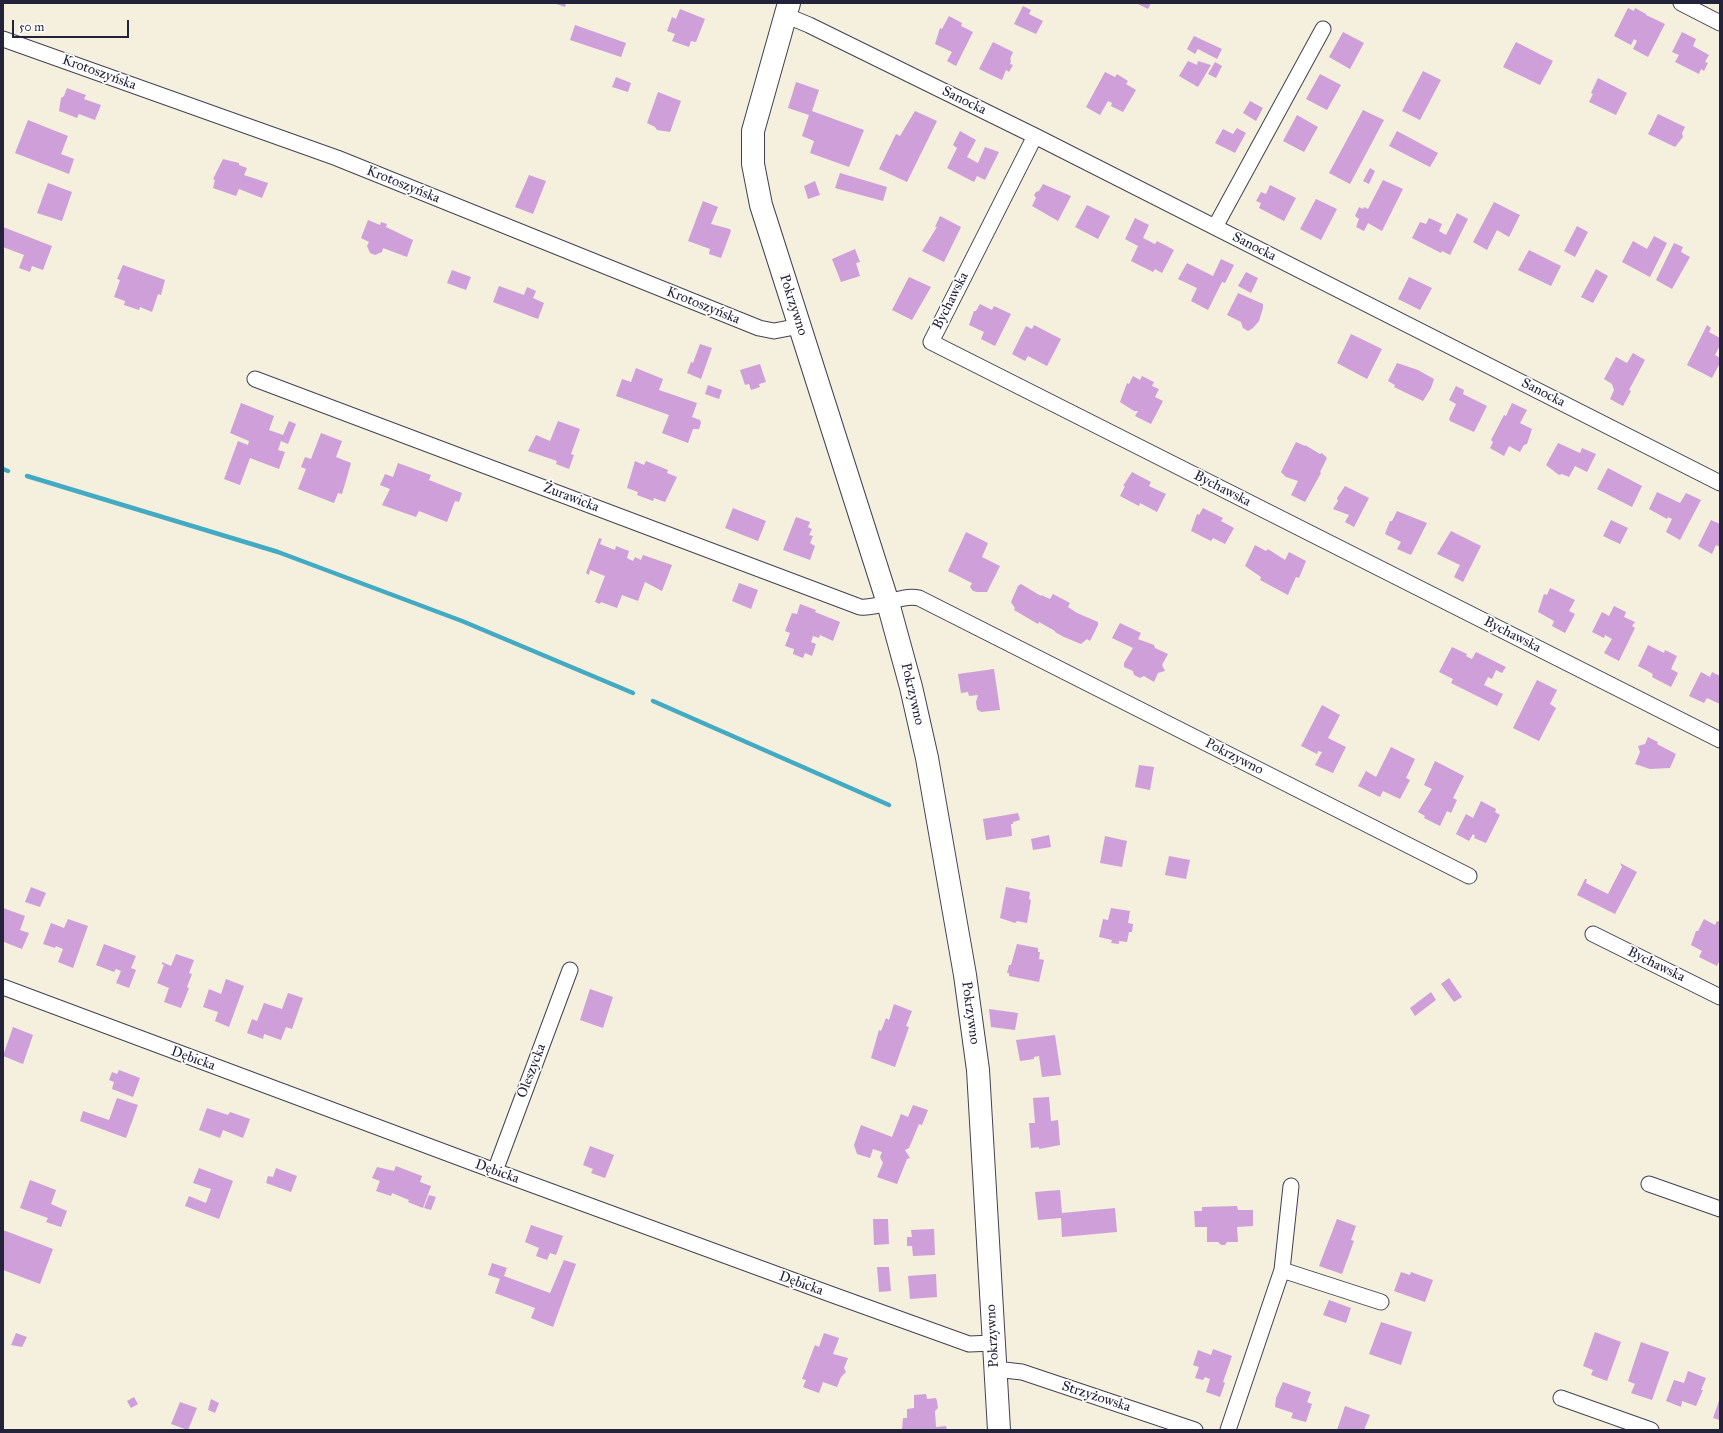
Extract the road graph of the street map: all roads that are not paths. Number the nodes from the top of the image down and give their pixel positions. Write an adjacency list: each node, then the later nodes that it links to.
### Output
1 (1681, 3): 3 (street)
2 (787, 9): 6 (street, Sanocka); 8 (street, Pokrzywno)
3 (1720, 23)
4 (1323, 29): 7 (street)
5 (3, 39): 8 (street, Krotoszyńska)
6 (1035, 136): 7 (street, Sanocka); 12 (street, Bychawska)
7 (1215, 227): 10 (street, Sanocka)
8 (800, 326): 11 (street, Pokrzywno)
9 (255, 379): 11 (street, Żurawicka)
10 (1720, 483)
11 (888, 603): 13 (street, Pokrzywno); 24 (street, Pokrzywno)
12 (1720, 740)
13 (1469, 876)
14 (1593, 934): 17 (street, Bychawska)
15 (570, 970): 18 (street, Oleszycka)
16 (3, 987): 18 (street, Dębicka)
17 (1720, 996)
18 (494, 1171): 24 (street, Dębicka)
19 (1649, 1184): 21 (street)
20 (1291, 1186): 22 (street)
21 (1720, 1209)
22 (1282, 1270): 23 (street); 29 (street)
23 (1381, 1302)
24 (994, 1343): 25 (street, Pokrzywno)
25 (995, 1369): 27 (street, Pokrzywno); 28 (street, Strzyżowska)
26 (1561, 1398): 30 (street)
27 (999, 1430)
28 (1195, 1430)
29 (1228, 1430)
30 (1651, 1430)

